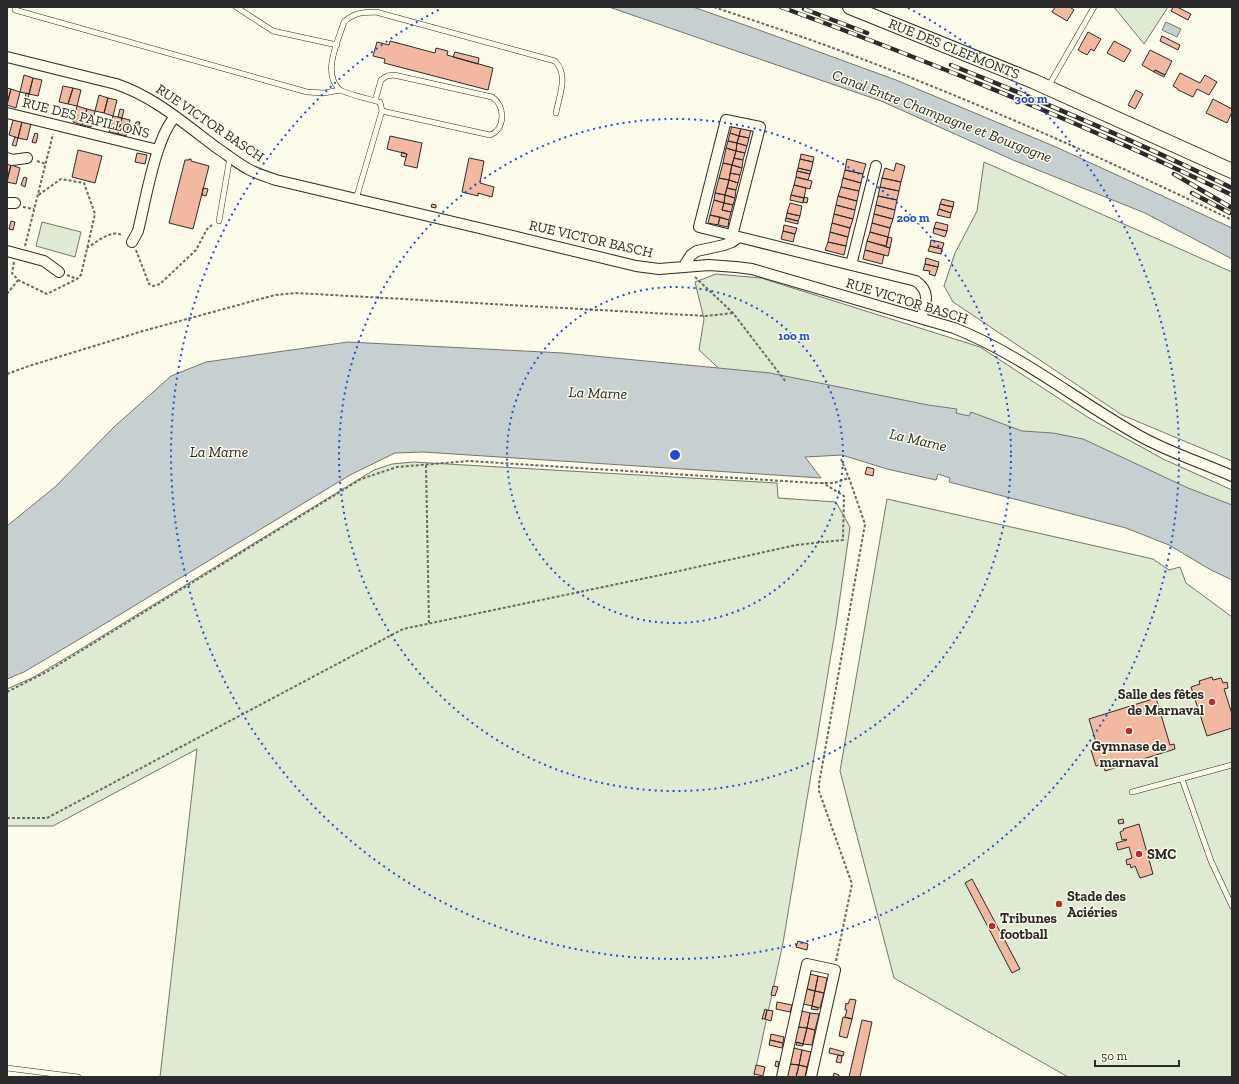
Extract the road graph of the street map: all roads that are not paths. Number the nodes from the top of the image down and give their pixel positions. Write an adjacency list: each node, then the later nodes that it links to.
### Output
1 (16, 7): 8 (lane)
2 (236, 7): 5 (lane)
3 (850, 7): 7 (street, RUE DES CLEFMONTS)
4 (1094, 7): 7 (lane)
5 (337, 45): 8 (lane); 12 (lane)
6 (7, 57): 13 (street, RUE VICTOR BASCH)
7 (1048, 88): 19 (street, RUE DES CLEFMONTS)
8 (340, 90): 9 (lane)
9 (376, 101): 10 (lane); 10 (lane)
10 (382, 111): 20 (lane)
11 (7, 113): 14 (street, RUE DES PAPILLONS)
12 (556, 113)
13 (175, 117): 14 (street); 15 (street, RUE VICTOR BASCH)
14 (158, 150): 23 (street)
15 (230, 157): 20 (street, RUE VICTOR BASCH); 21 (lane)
16 (7, 158): 17 (street)
17 (27, 158)
18 (876, 166): 25 (street)
19 (1232, 171)
20 (356, 199): 26 (street, RUE VICTOR BASCH)
21 (219, 221)
22 (735, 236): 22 (street); 25 (street); 26 (street)
23 (132, 242)
24 (15, 253): 27 (street)
25 (851, 265): 28 (street)
26 (684, 266): 28 (street, RUE VICTOR BASCH)
27 (59, 272)
28 (921, 318): 29 (street, RUE VICTOR BASCH)
29 (1232, 476)
30 (1232, 765): 31 (lane)
31 (1182, 779): 32 (lane); 33 (lane)
32 (1132, 792)
33 (1232, 906)
34 (7, 1068): 35 (lane)
35 (78, 1077)
36 (782, 1077): 37 (street)
37 (811, 1077)

